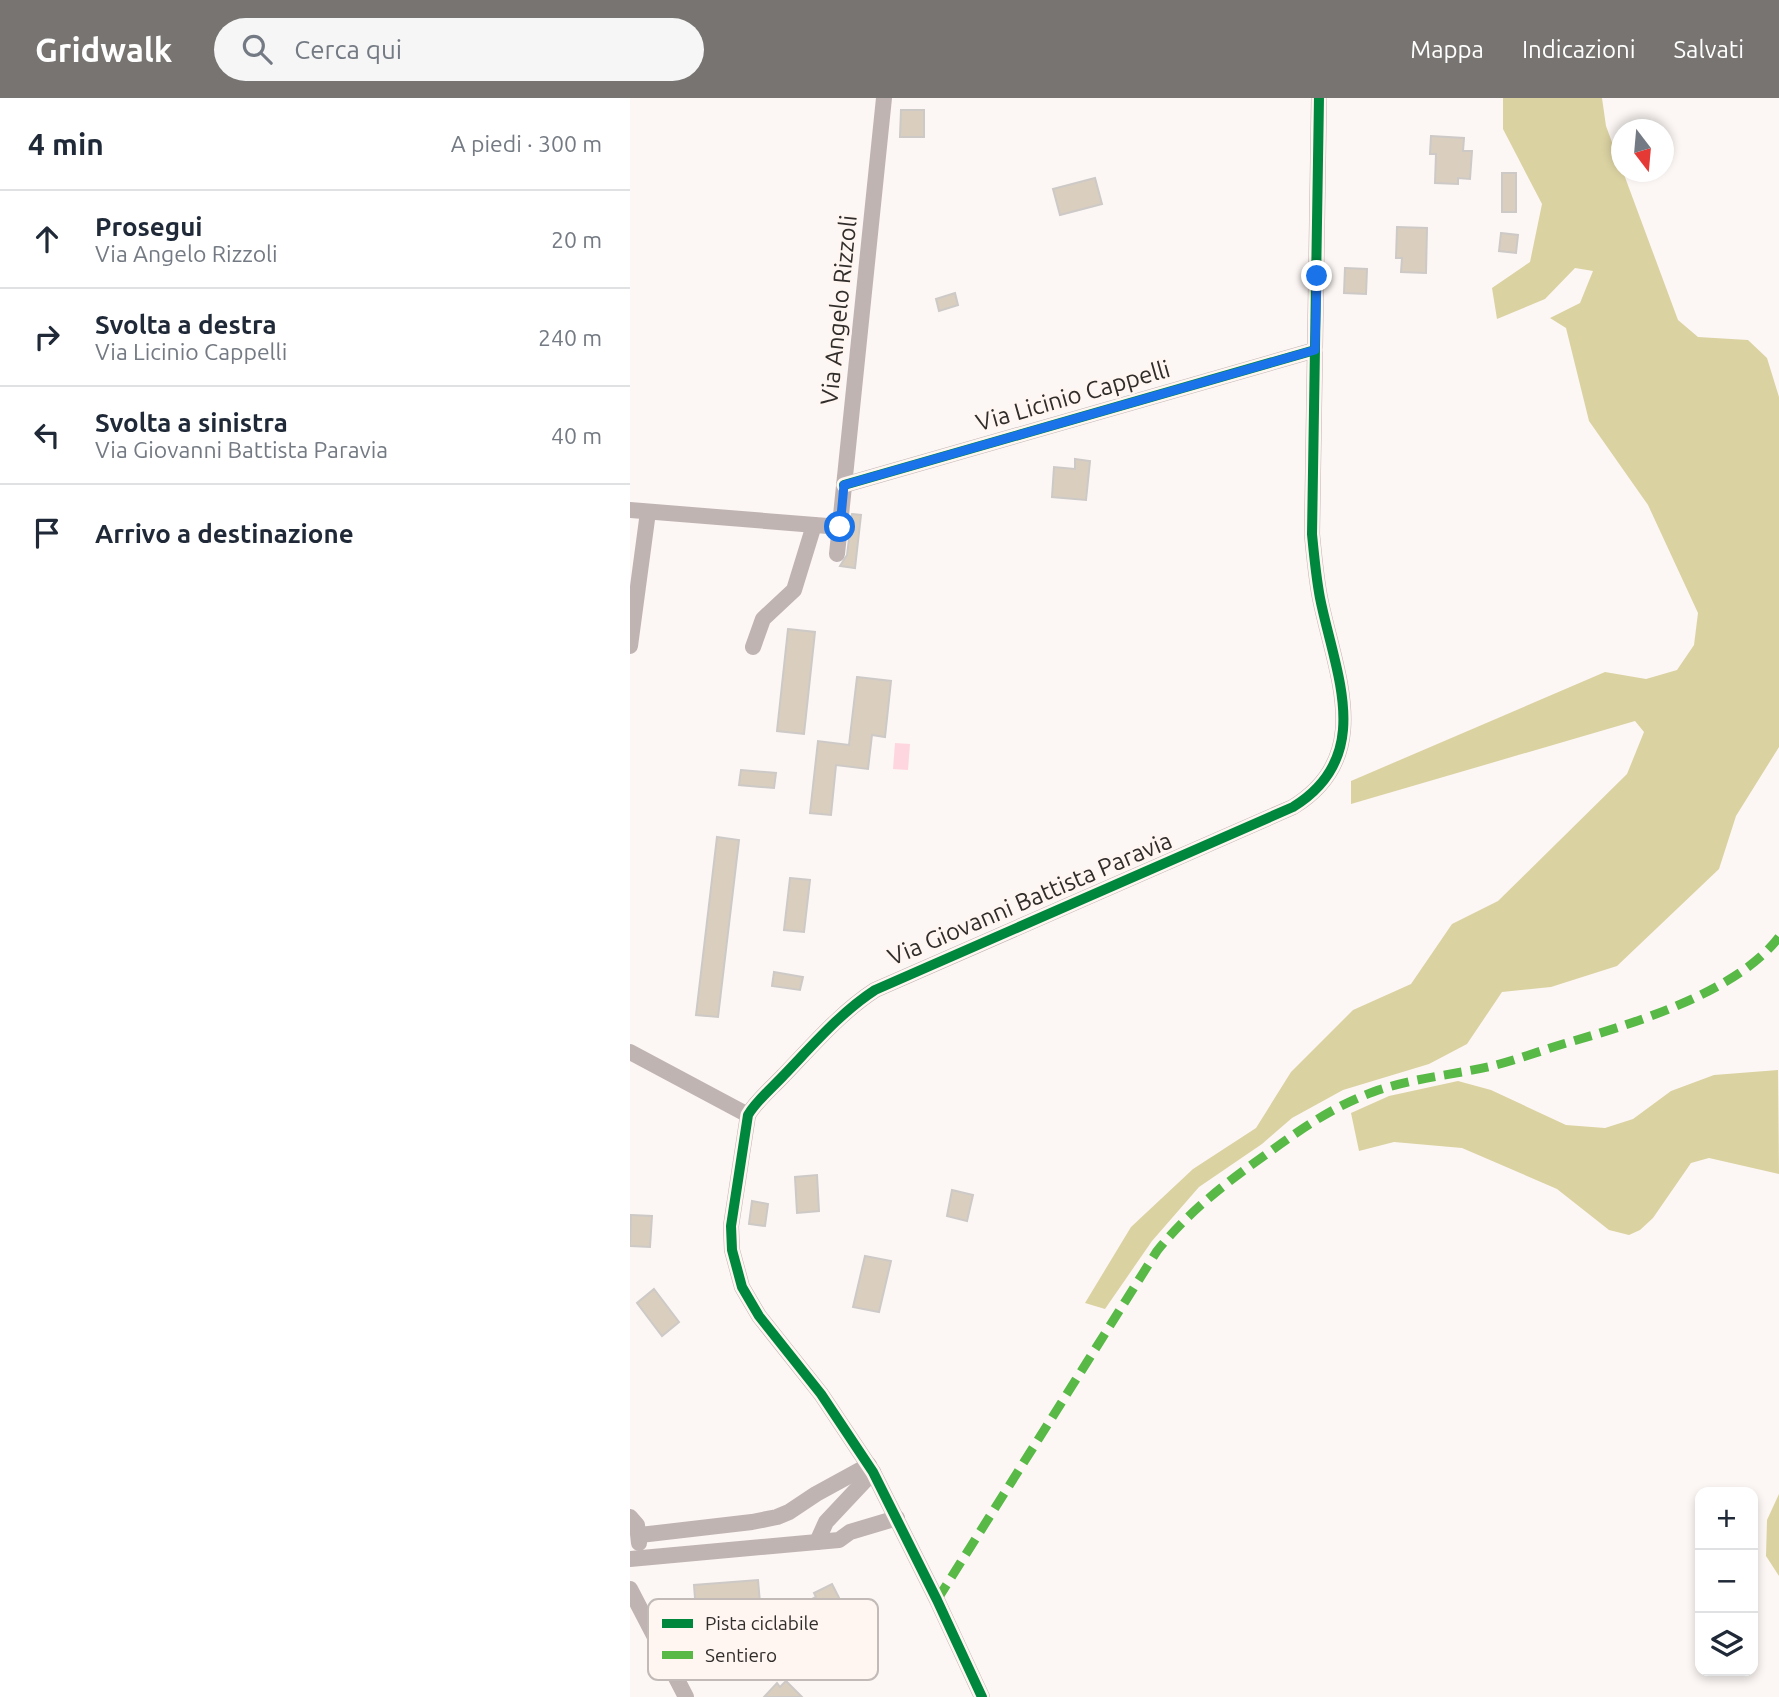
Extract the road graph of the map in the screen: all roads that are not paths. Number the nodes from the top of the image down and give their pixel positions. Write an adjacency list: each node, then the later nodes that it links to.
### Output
1 (884, 98): 4 (street, Via Angelo Rizzoli)
2 (1319, 98): 3 (street, Via Giovanni Battista Paravia)
3 (1315, 350): 4 (street, Via Licinio Cappelli); 13 (street, Via Giovanni Battista Paravia)
4 (844, 485): 8 (street, Via Angelo Rizzoli)
5 (630, 510): 6 (street)
6 (648, 512): 7 (street); 10 (street)
7 (814, 525): 8 (street); 11 (street)
8 (840, 527): 9 (street, Via Angelo Rizzoli)
9 (837, 554)
10 (630, 646)
11 (753, 647)
12 (630, 1052): 13 (street)
13 (748, 1115): 14 (street)
14 (871, 1469): 16 (street); 17 (street); 18 (street)
15 (630, 1517): 17 (street)
16 (897, 1518): 18 (street); 24 (street)
17 (640, 1535): 19 (street)
18 (817, 1542): 19 (street)
19 (630, 1558)
20 (630, 1589): 21 (street)
21 (648, 1624)
22 (677, 1680): 23 (street)
23 (686, 1697)
24 (982, 1697)

